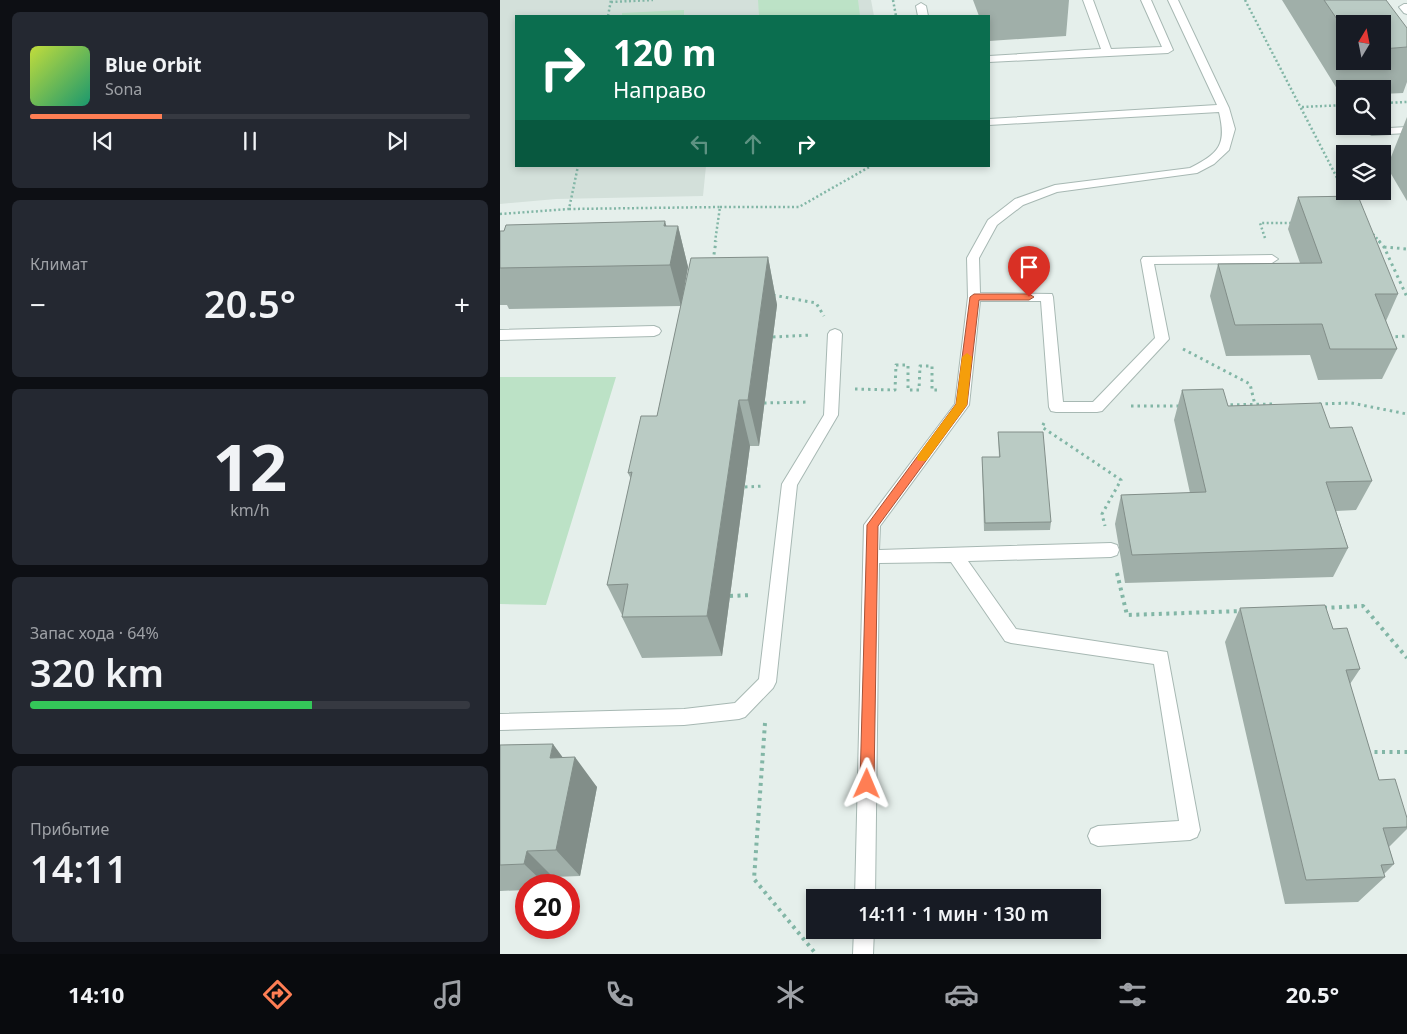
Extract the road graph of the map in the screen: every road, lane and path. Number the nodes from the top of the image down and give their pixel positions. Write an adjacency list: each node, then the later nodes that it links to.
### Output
1 (653, 0): 7 (path)
2 (893, 0): 12 (path)
3 (1088, 0): 14 (lane)
4 (1146, 0): 14 (lane)
5 (1173, 0): 20 (lane)
6 (1245, 0): 19 (path)
7 (611, 1): 11 (path)
8 (921, 6): 13 (lane)
9 (1407, 7): 10 (lane)
10 (1407, 11)
11 (608, 15)
12 (896, 15)
13 (923, 15)
14 (1108, 52): 15 (lane)
15 (990, 59)
16 (1407, 102): 17 (path)
17 (1391, 103)
18 (1336, 105): 19 (path)
19 (1302, 107): 26 (path)
20 (1224, 108): 21 (lane); 37 (lane)
21 (990, 122)
22 (1407, 130): 23 (lane)
23 (1391, 131)
24 (578, 167): 28 (path)
25 (869, 167): 27 (path)
26 (1336, 179)
27 (720, 208): 28 (path); 35 (path)
28 (569, 209): 29 (path)
29 (500, 214)
30 (1297, 223): 34 (path)
31 (1371, 232): 32 (path)
32 (1384, 248): 33 (path); 38 (path)
33 (1407, 249)
34 (1272, 259): 45 (lane)
35 (713, 265)
36 (768, 295): 40 (path)
37 (974, 297): 54 (lane); 59 (lane)
38 (1407, 297)
39 (654, 331): 41 (lane)
40 (835, 334): 43 (path); 47 (lane)
41 (500, 335)
42 (1407, 336): 44 (path)
43 (773, 337)
44 (1388, 337)
45 (1162, 339): 49 (path); 55 (lane)
46 (932, 390): 47 (path)
47 (832, 395): 48 (path); 63 (lane)
48 (764, 403)
49 (1255, 404): 50 (path); 52 (path)
50 (1284, 404)
51 (1313, 404): 56 (path)
52 (1216, 405)
53 (1186, 406): 55 (path)
54 (1056, 407): 55 (lane); 57 (path)
55 (1097, 407)
56 (1407, 414)
57 (1112, 550): 58 (lane); 61 (path)
58 (955, 555): 59 (lane); 67 (lane)
59 (872, 557): 68 (lane)
60 (1316, 608): 62 (path)
61 (1248, 611)
62 (1407, 658)
63 (768, 682): 64 (lane); 70 (path)
64 (500, 722)
65 (1358, 752): 66 (path)
66 (1407, 752)
67 (1098, 836)
68 (864, 889)
69 (864, 939): 71 (lane)
70 (816, 954)
71 (863, 954)

